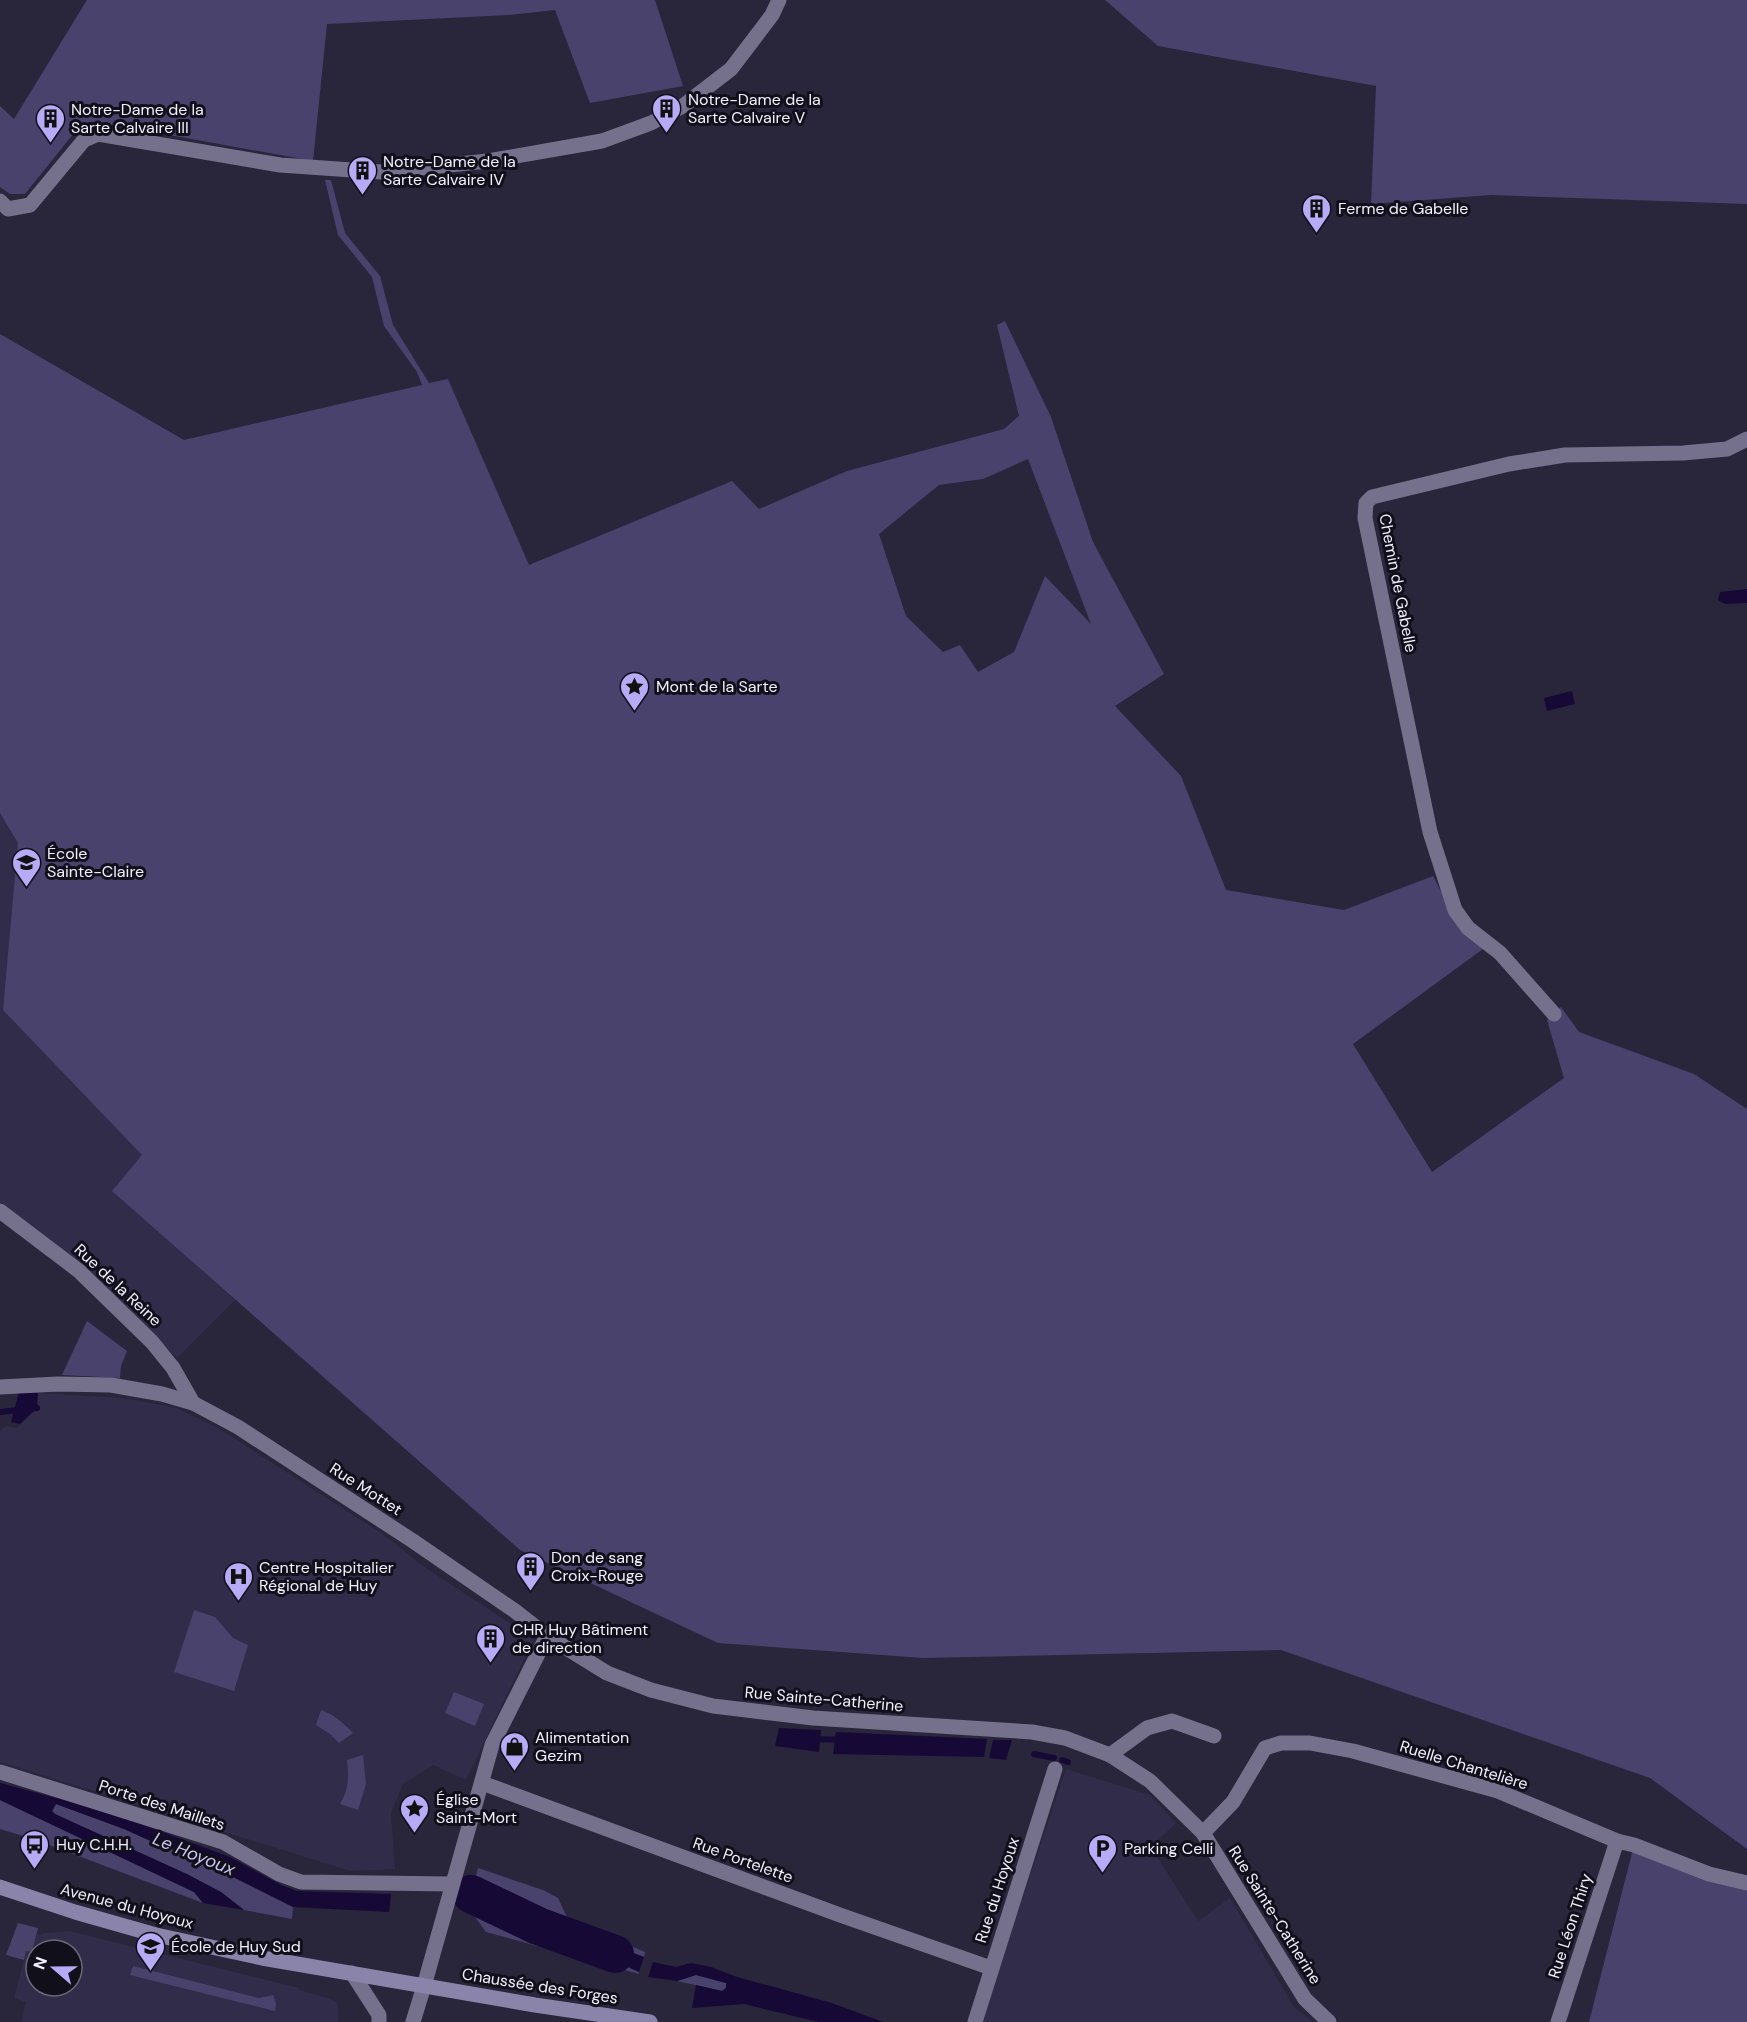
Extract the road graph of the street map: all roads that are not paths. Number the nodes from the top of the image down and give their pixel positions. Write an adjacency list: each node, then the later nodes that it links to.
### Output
1 (779, 0): 2 (street)
2 (0, 201)
3 (1747, 439): 4 (street, Chemin de Gabelle)
4 (1554, 1014)
5 (0, 1211): 7 (street, Rue de la Reine)
6 (0, 1387): 7 (street, Rue Mottet)
7 (193, 1403): 8 (street, Rue Mottet)
8 (547, 1636): 10 (street, Rue Sainte-Catherine); 13 (street)
9 (1214, 1736): 10 (street)
10 (1110, 1755): 14 (street, Rue Sainte-Catherine)
11 (1055, 1769): 19 (street, Rue du Hoyoux)
12 (0, 1772): 17 (street, Porte des Maillets)
13 (482, 1783): 17 (street); 19 (street, Rue Portelette)
14 (1203, 1833): 15 (street, Ruelle Chantelière); 26 (street, Rue Sainte-Catherine)
15 (1617, 1841): 16 (street, Ruelle Chantelière); 27 (street, Rue Léon Thiry)
16 (1747, 1883)
17 (452, 1884): 21 (street)
18 (0, 1887): 20 (main road, Avenue du Hoyoux)
19 (991, 1968): 25 (street, Rue du Hoyoux)
20 (352, 1973): 21 (main road, Avenue du Hoyoux); 22 (street)
21 (424, 1986): 23 (street); 24 (main road, Chaussée des Forges)
22 (379, 2022)
23 (412, 2022)
24 (650, 2022)
25 (975, 2022)
26 (1329, 2022)
27 (1558, 2022)

